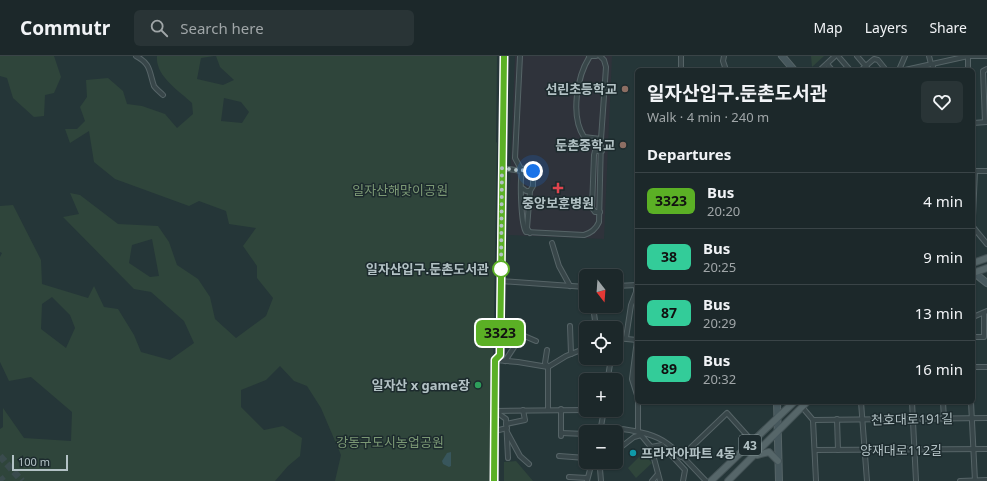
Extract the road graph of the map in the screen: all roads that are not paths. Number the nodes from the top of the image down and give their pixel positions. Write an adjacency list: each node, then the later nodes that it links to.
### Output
1 (136, 56): 33 (street)
2 (504, 56): 38 (main road)
3 (520, 56): 39 (street)
4 (590, 56): 5 (street); 36 (street)
5 (596, 56)
6 (600, 56): 36 (street)
7 (682, 56): 22 (street)
8 (724, 56): 23 (street)
9 (782, 56): 21 (main road)
10 (789, 56): 21 (main road)
11 (837, 56): 18 (street); 26 (street)
12 (857, 56): 20 (street)
13 (905, 56): 28 (street)
14 (929, 56): 19 (street)
15 (968, 56): 16 (street); 19 (street); 31 (street)
16 (987, 56)
17 (873, 58): 20 (street); 27 (street)
18 (827, 64): 24 (street); 25 (street)
19 (932, 64): 29 (street); 30 (street)
20 (865, 66)
21 (789, 67)
22 (681, 68)
23 (725, 68)
24 (822, 68)
25 (830, 68)
26 (848, 68)
27 (884, 68)
28 (900, 68)
29 (914, 68)
30 (933, 68)
31 (968, 68)
32 (987, 69): 34 (street)
33 (163, 95)
34 (986, 122): 35 (street)
35 (975, 123)
36 (601, 139): 37 (street)
37 (602, 151): 44 (street); 44 (street)
38 (502, 168): 39 (street); 54 (main road)
39 (522, 171): 42 (street); 43 (street)
40 (975, 171): 41 (street)
41 (987, 171)
42 (522, 188): 43 (street); 46 (street)
43 (530, 190): 46 (street)
44 (600, 212): 46 (street)
45 (975, 230): 48 (street)
46 (531, 233)
47 (552, 243): 57 (street)
48 (987, 244)
49 (987, 258): 50 (main road)
50 (975, 262)
51 (987, 268): 52 (main road)
52 (975, 272)
53 (975, 274): 55 (main road)
54 (501, 281): 57 (street); 72 (main road)
55 (987, 283)
56 (635, 285): 58 (street)
57 (570, 286): 59 (street)
58 (623, 286)
59 (579, 287)
60 (635, 295): 65 (street)
61 (985, 312): 62 (street); 64 (street)
62 (975, 316)
63 (570, 326): 70 (street)
64 (975, 337)
65 (626, 338): 67 (street)
66 (536, 340): 73 (street)
67 (635, 340)
68 (547, 350): 74 (street)
69 (579, 351): 70 (street)
70 (571, 354): 74 (street)
71 (635, 356): 77 (street)
72 (495, 360): 73 (street); 89 (main road)
73 (506, 361): 74 (street)
74 (548, 367): 87 (street)
75 (975, 367): 76 (street)
76 (987, 367)
77 (635, 389)
78 (638, 404): 103 (street)
79 (777, 404): 97 (main road)
80 (792, 404): 97 (main road, 43)
81 (806, 404): 86 (main road, 43)
82 (862, 404): 95 (street)
83 (912, 404): 96 (street)
84 (943, 404): 92 (street)
85 (971, 404): 93 (street)
86 (802, 407): 98 (street); 104 (main road, 43)
87 (548, 409): 88 (street); 90 (street)
88 (561, 409): 91 (street); 105 (street)
89 (495, 410): 90 (street); 100 (street); 102 (main road)
90 (523, 410): 100 (street)
91 (579, 410)
92 (944, 418): 93 (street, 천호대로191길); 96 (street, 천호대로191길)
93 (972, 418): 94 (street, 천호대로191길); 109 (street)
94 (987, 418)
95 (863, 419): 96 (street, 천호대로191길); 99 (street, 천호대로191길); 113 (street)
96 (913, 419): 114 (street)
97 (777, 420): 104 (main road); 106 (main road, 43)
98 (813, 420): 99 (street, 천호대로191길); 111 (street)
99 (837, 420): 112 (street)
100 (507, 428): 102 (street); 119 (street); 121 (street)
101 (623, 430): 103 (street)
102 (495, 431): 128 (main road)
103 (638, 432): 118 (street)
104 (776, 433): 116 (main road, 43); 120 (main road)
105 (579, 434)
106 (753, 442): 118 (street); 134 (main road, 43)
107 (623, 446): 108 (street)
108 (651, 447): 124 (street); 132 (street)
109 (974, 449): 110 (street, 양재대로112길); 114 (street, 양재대로112길); 141 (street)
110 (987, 449)
111 (815, 450): 112 (street, 양재대로112길); 137 (street)
112 (838, 450): 113 (street, 양재대로112길)
113 (865, 450): 114 (street, 양재대로112길); 138 (street)
114 (915, 450): 139 (street)
115 (559, 456): 117 (street)
116 (753, 456): 120 (main road); 135 (main road, 43)
117 (579, 457)
118 (681, 457): 133 (street)
119 (508, 458)
120 (778, 461): 136 (main road)
121 (529, 464)
122 (590, 469): 126 (street)
123 (600, 469): 129 (street)
124 (658, 474): 130 (street); 131 (street)
125 (569, 477): 126 (street)
126 (587, 480)
127 (987, 480): 141 (street)
128 (494, 481)
129 (601, 481)
130 (652, 481)
131 (660, 481)
132 (682, 481)
133 (706, 481)
134 (711, 481)
135 (728, 481)
136 (779, 481)
137 (816, 481)
138 (867, 481)
139 (916, 481)
140 (960, 481): 141 (street)
141 (975, 481)

